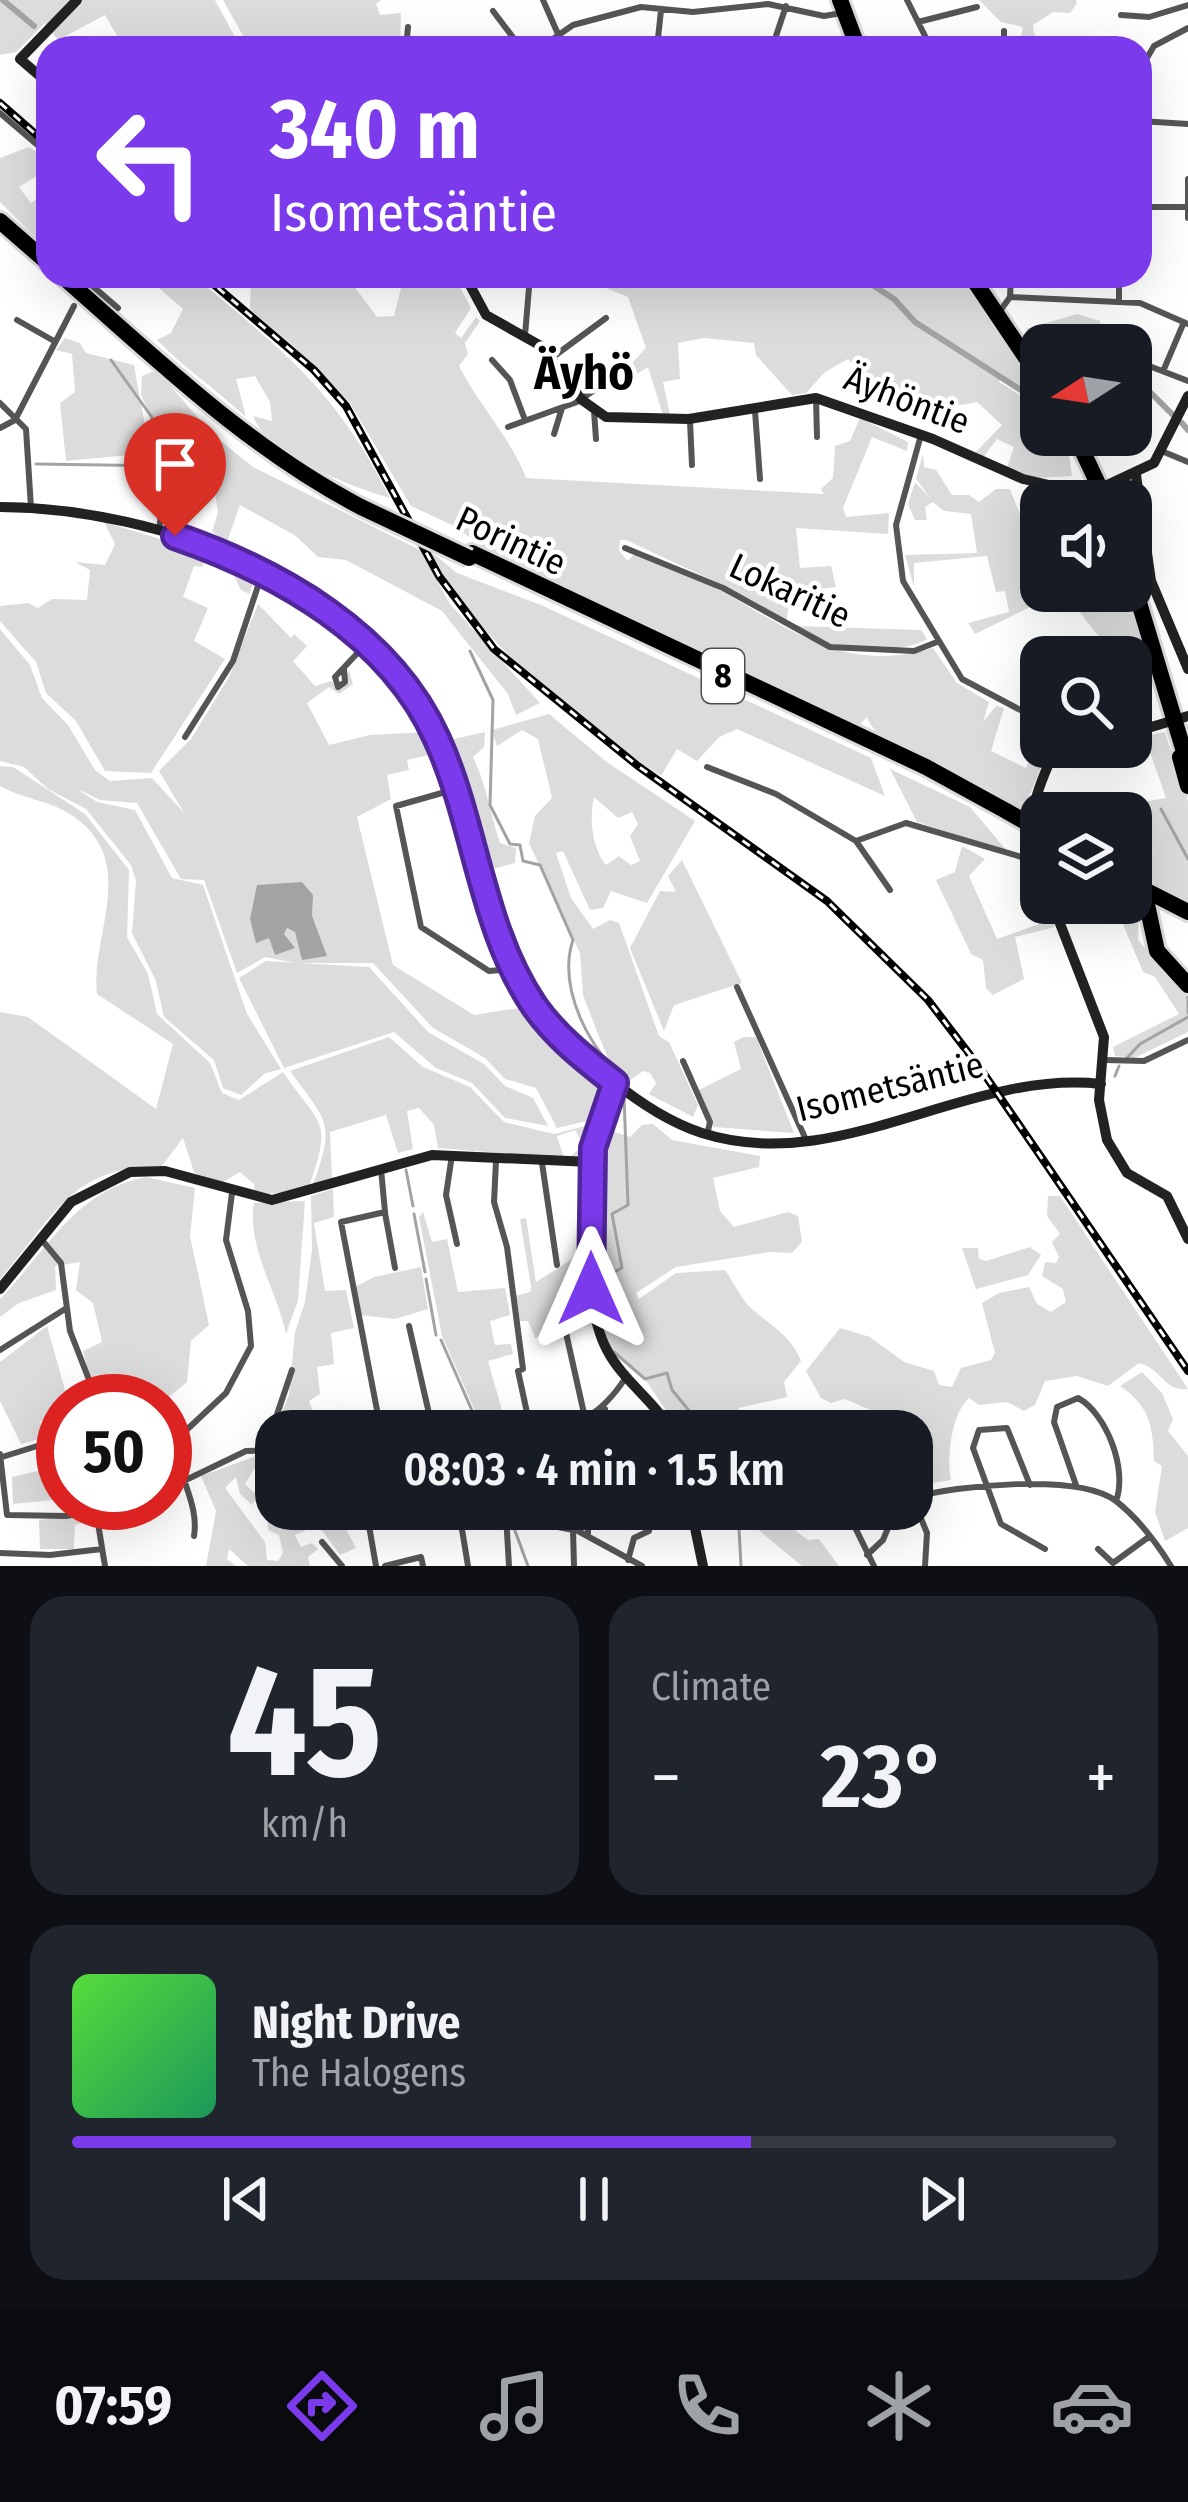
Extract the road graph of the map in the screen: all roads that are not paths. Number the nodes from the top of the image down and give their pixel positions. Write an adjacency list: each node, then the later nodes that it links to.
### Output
1 (77, 0): 19 (main road)
2 (543, 0): 18 (street)
3 (697, 0): 12 (street)
4 (907, 0): 14 (street)
5 (763, 2): 7 (street); 12 (street)
6 (1187, 3): 13 (street)
7 (786, 5): 8 (street); 24 (street)
8 (842, 6): 25 (highway)
9 (977, 7): 14 (street)
10 (661, 9): 12 (street); 18 (street); 23 (street)
11 (493, 10): 21 (street)
12 (702, 11)
13 (1121, 15)
14 (918, 22): 26 (street)
15 (408, 27): 20 (street)
16 (1188, 28): 29 (street)
17 (1004, 31): 27 (street)
18 (559, 34): 22 (street)
19 (42, 36)
20 (407, 36)
21 (512, 36)
22 (556, 36)
23 (658, 36)
24 (776, 36)
25 (853, 36)
26 (925, 36)
27 (1004, 36)
28 (36, 42): 30 (main road)
29 (1152, 50)
30 (36, 72)
31 (0, 113): 34 (street)
32 (1152, 122): 33 (street)
33 (1188, 124)
34 (36, 144)
35 (1188, 179): 37 (street)
36 (1152, 207): 37 (street)
37 (1187, 207): 39 (street)
38 (0, 218): 40 (highway)
39 (1188, 218)
40 (36, 250)
41 (80, 288): 106 (highway, Porintie / 8, bridge)
42 (95, 288): 51 (street)
43 (471, 288): 56 (main road)
44 (529, 288): 56 (street)
45 (979, 288): 52 (highway)
46 (1011, 288): 48 (street)
47 (1119, 288): 49 (street)
48 (1010, 297): 49 (street); 52 (street)
49 (1119, 301): 55 (street)
50 (74, 306): 57 (street)
51 (118, 308)
52 (997, 314): 58 (highway)
53 (606, 318): 59 (street)
54 (17, 320): 57 (street)
55 (1186, 323): 62 (street)
56 (525, 335): 59 (main road)
57 (54, 340): 73 (street)
58 (1020, 348)
59 (553, 357): 67 (main road)
60 (492, 360): 74 (street)
61 (1152, 365): 62 (street)
62 (1164, 369): 64 (street)
63 (618, 374): 67 (street)
64 (1188, 381)
65 (1188, 396): 81 (main road)
66 (816, 398): 71 (main road, Äyhöntie); 78 (main road, Äyhöntie); 79 (street)
67 (582, 400): 69 (street); 70 (main road)
68 (0, 403): 73 (street)
69 (562, 408): 74 (street); 77 (street)
70 (594, 411): 72 (main road, Äyhöntie); 80 (street)
71 (754, 411): 72 (main road, Äyhöntie); 86 (street)
72 (689, 419): 83 (street)
73 (15, 420): 76 (street); 90 (street)
74 (525, 420): 75 (street)
75 (508, 427)
76 (0, 428)
77 (554, 434)
78 (921, 435): 87 (main road, Äyhöntie); 95 (street)
79 (817, 437)
80 (596, 440)
81 (1164, 452): 82 (street); 85 (main road)
82 (1188, 461)
83 (692, 465)
84 (166, 473): 91 (street)
85 (1136, 475): 88 (main road); 98 (main road)
86 (760, 479)
87 (1034, 480)
88 (1128, 480)
89 (0, 507): 90 (main road, Isometsäntie)
90 (31, 508): 91 (main road, Isometsäntie)
91 (159, 531): 93 (main road, Isometsäntie)
92 (626, 548): 95 (street, Lokaritie)
93 (262, 574): 96 (main road, Isometsäntie); 101 (street)
94 (1142, 612): 100 (highway)
95 (937, 642): 99 (street)
96 (367, 643): 97 (street); 105 (main road, Isometsäntie)
97 (344, 669)
98 (1188, 669)
99 (1020, 711)
100 (1178, 719): 102 (highway); 104 (highway)
101 (185, 737)
102 (1188, 765)
103 (707, 767): 107 (street)
104 (1188, 786)
105 (456, 789): 116 (main road, Isometsäntie); 116 (street)
106 (1020, 823)
107 (856, 841): 108 (street); 109 (street)
108 (1020, 857)
109 (890, 890)
110 (1152, 894): 111 (highway)
111 (1170, 904): 112 (highway); 113 (highway)
112 (1188, 912)
113 (1152, 916)
114 (1061, 924): 120 (main road)
115 (1151, 924): 117 (highway)
116 (514, 969): 122 (main road, Isometsäntie)
117 (1188, 985)
118 (737, 987): 125 (street)
119 (1188, 1040): 120 (street)
120 (1105, 1060): 123 (main road)
121 (683, 1061): 124 (street)
122 (615, 1083): 124 (main road, Isometsäntie); 128 (main road)
123 (1101, 1084): 125 (main road, Isometsäntie); 134 (main road)
124 (707, 1135): 125 (main road, Isometsäntie)
125 (807, 1143)
126 (452, 1156): 127 (main road); 130 (main road); 135 (street)
127 (496, 1160): 129 (main road); 150 (street)
128 (592, 1162): 129 (main road); 145 (main road)
129 (542, 1163): 136 (street)
130 (381, 1169): 131 (main road); 132 (street)
131 (232, 1193): 133 (main road); 153 (street)
132 (385, 1212): 137 (street); 148 (street)
133 (41, 1239): 138 (main road); 139 (street)
134 (1188, 1239)
135 (457, 1244)
136 (557, 1265)
137 (395, 1268)
138 (0, 1289)
139 (65, 1309): 142 (street); 144 (street)
140 (409, 1326): 149 (street)
141 (566, 1333): 151 (street)
142 (0, 1350)
143 (292, 1370): 147 (street)
144 (87, 1374)
145 (626, 1377): 146 (street); 152 (main road)
146 (605, 1409)
147 (278, 1410)
148 (377, 1410)
149 (428, 1410)
150 (526, 1410)
151 (583, 1410)
152 (654, 1410)
153 (192, 1420)
154 (36, 1445): 156 (street)
155 (255, 1452): 157 (street)
156 (1, 1455): 164 (street)
157 (192, 1478)
158 (1030, 1485): 159 (street); 160 (street); 160 (street)
159 (1076, 1487): 163 (street); 163 (street)
160 (988, 1489): 161 (street); 181 (street)
161 (933, 1495)
162 (192, 1500): 177 (street)
163 (1116, 1501): 176 (street)
164 (36, 1516)
165 (99, 1530): 180 (street)
166 (371, 1530): 188 (street)
167 (466, 1530): 190 (street)
168 (507, 1530): 191 (street)
169 (573, 1530): 178 (street); 192 (street)
170 (588, 1530): 178 (street)
171 (649, 1530): 185 (street)
172 (695, 1530): 194 (main road)
173 (856, 1530): 184 (street)
174 (887, 1530): 184 (street)
175 (925, 1530): 196 (street)
176 (1151, 1535): 182 (street); 197 (street)
177 (194, 1536)
178 (588, 1536): 185 (street)
179 (322, 1541): 187 (street)
180 (102, 1549): 183 (street); 186 (street)
181 (1045, 1549)
182 (1098, 1549)
183 (0, 1553)
184 (867, 1555): 195 (street)
185 (628, 1560): 193 (street)
186 (105, 1566)
187 (342, 1566)
188 (380, 1566): 189 (street)
189 (423, 1566)
190 (468, 1566)
191 (509, 1566)
192 (574, 1566)
193 (641, 1566)
194 (703, 1566)
195 (874, 1566)
196 (925, 1566)
197 (1171, 1566)

